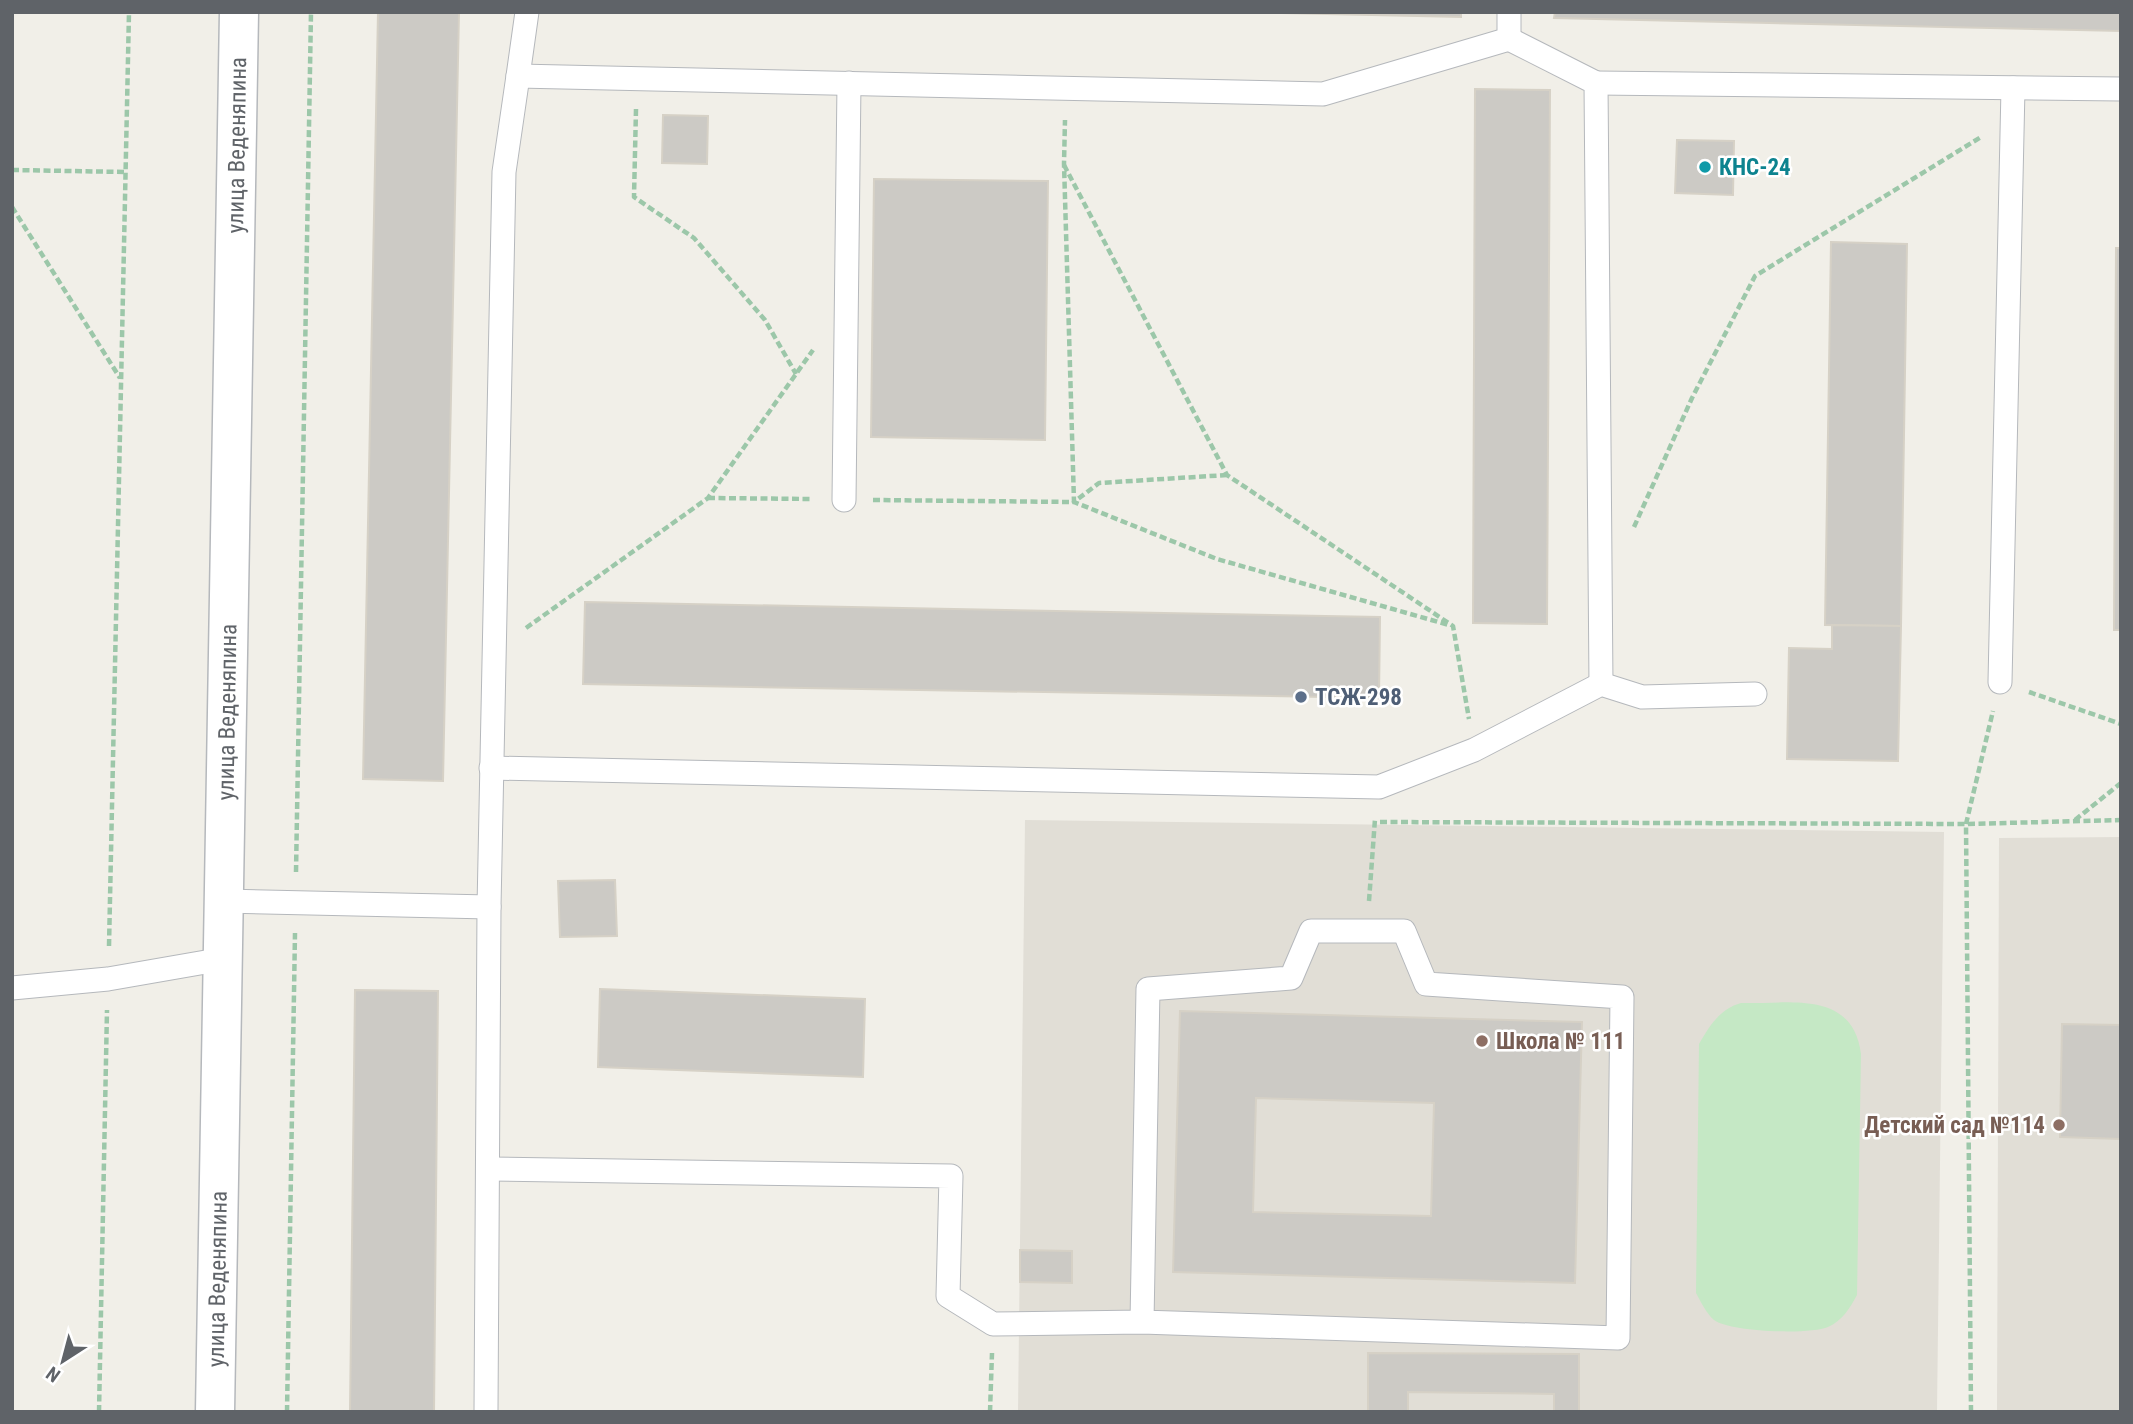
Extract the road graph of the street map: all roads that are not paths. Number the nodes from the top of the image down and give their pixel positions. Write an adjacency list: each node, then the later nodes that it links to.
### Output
1 (239, 12): 15 (street, улица Веденяпина)
2 (527, 12): 5 (lane)
3 (1509, 12): 4 (lane)
4 (1508, 39): 6 (lane); 7 (lane)
5 (518, 76): 6 (lane); 14 (lane)
6 (849, 83): 10 (lane)
7 (1596, 83): 8 (lane); 12 (lane)
8 (2013, 88): 9 (lane); 11 (lane)
9 (2121, 89)
10 (844, 500)
11 (2000, 682)
12 (1601, 684): 13 (lane); 14 (lane)
13 (1755, 694)
14 (491, 768): 16 (lane)
15 (224, 901): 16 (lane); 17 (street, улица Веденяпина)
16 (489, 907): 19 (lane)
17 (223, 959): 18 (lane); 21 (street, улица Веденяпина)
18 (12, 988)
19 (489, 1169): 20 (lane); 22 (lane)
20 (1142, 1322): 20 (lane)
21 (215, 1412)
22 (486, 1412)

